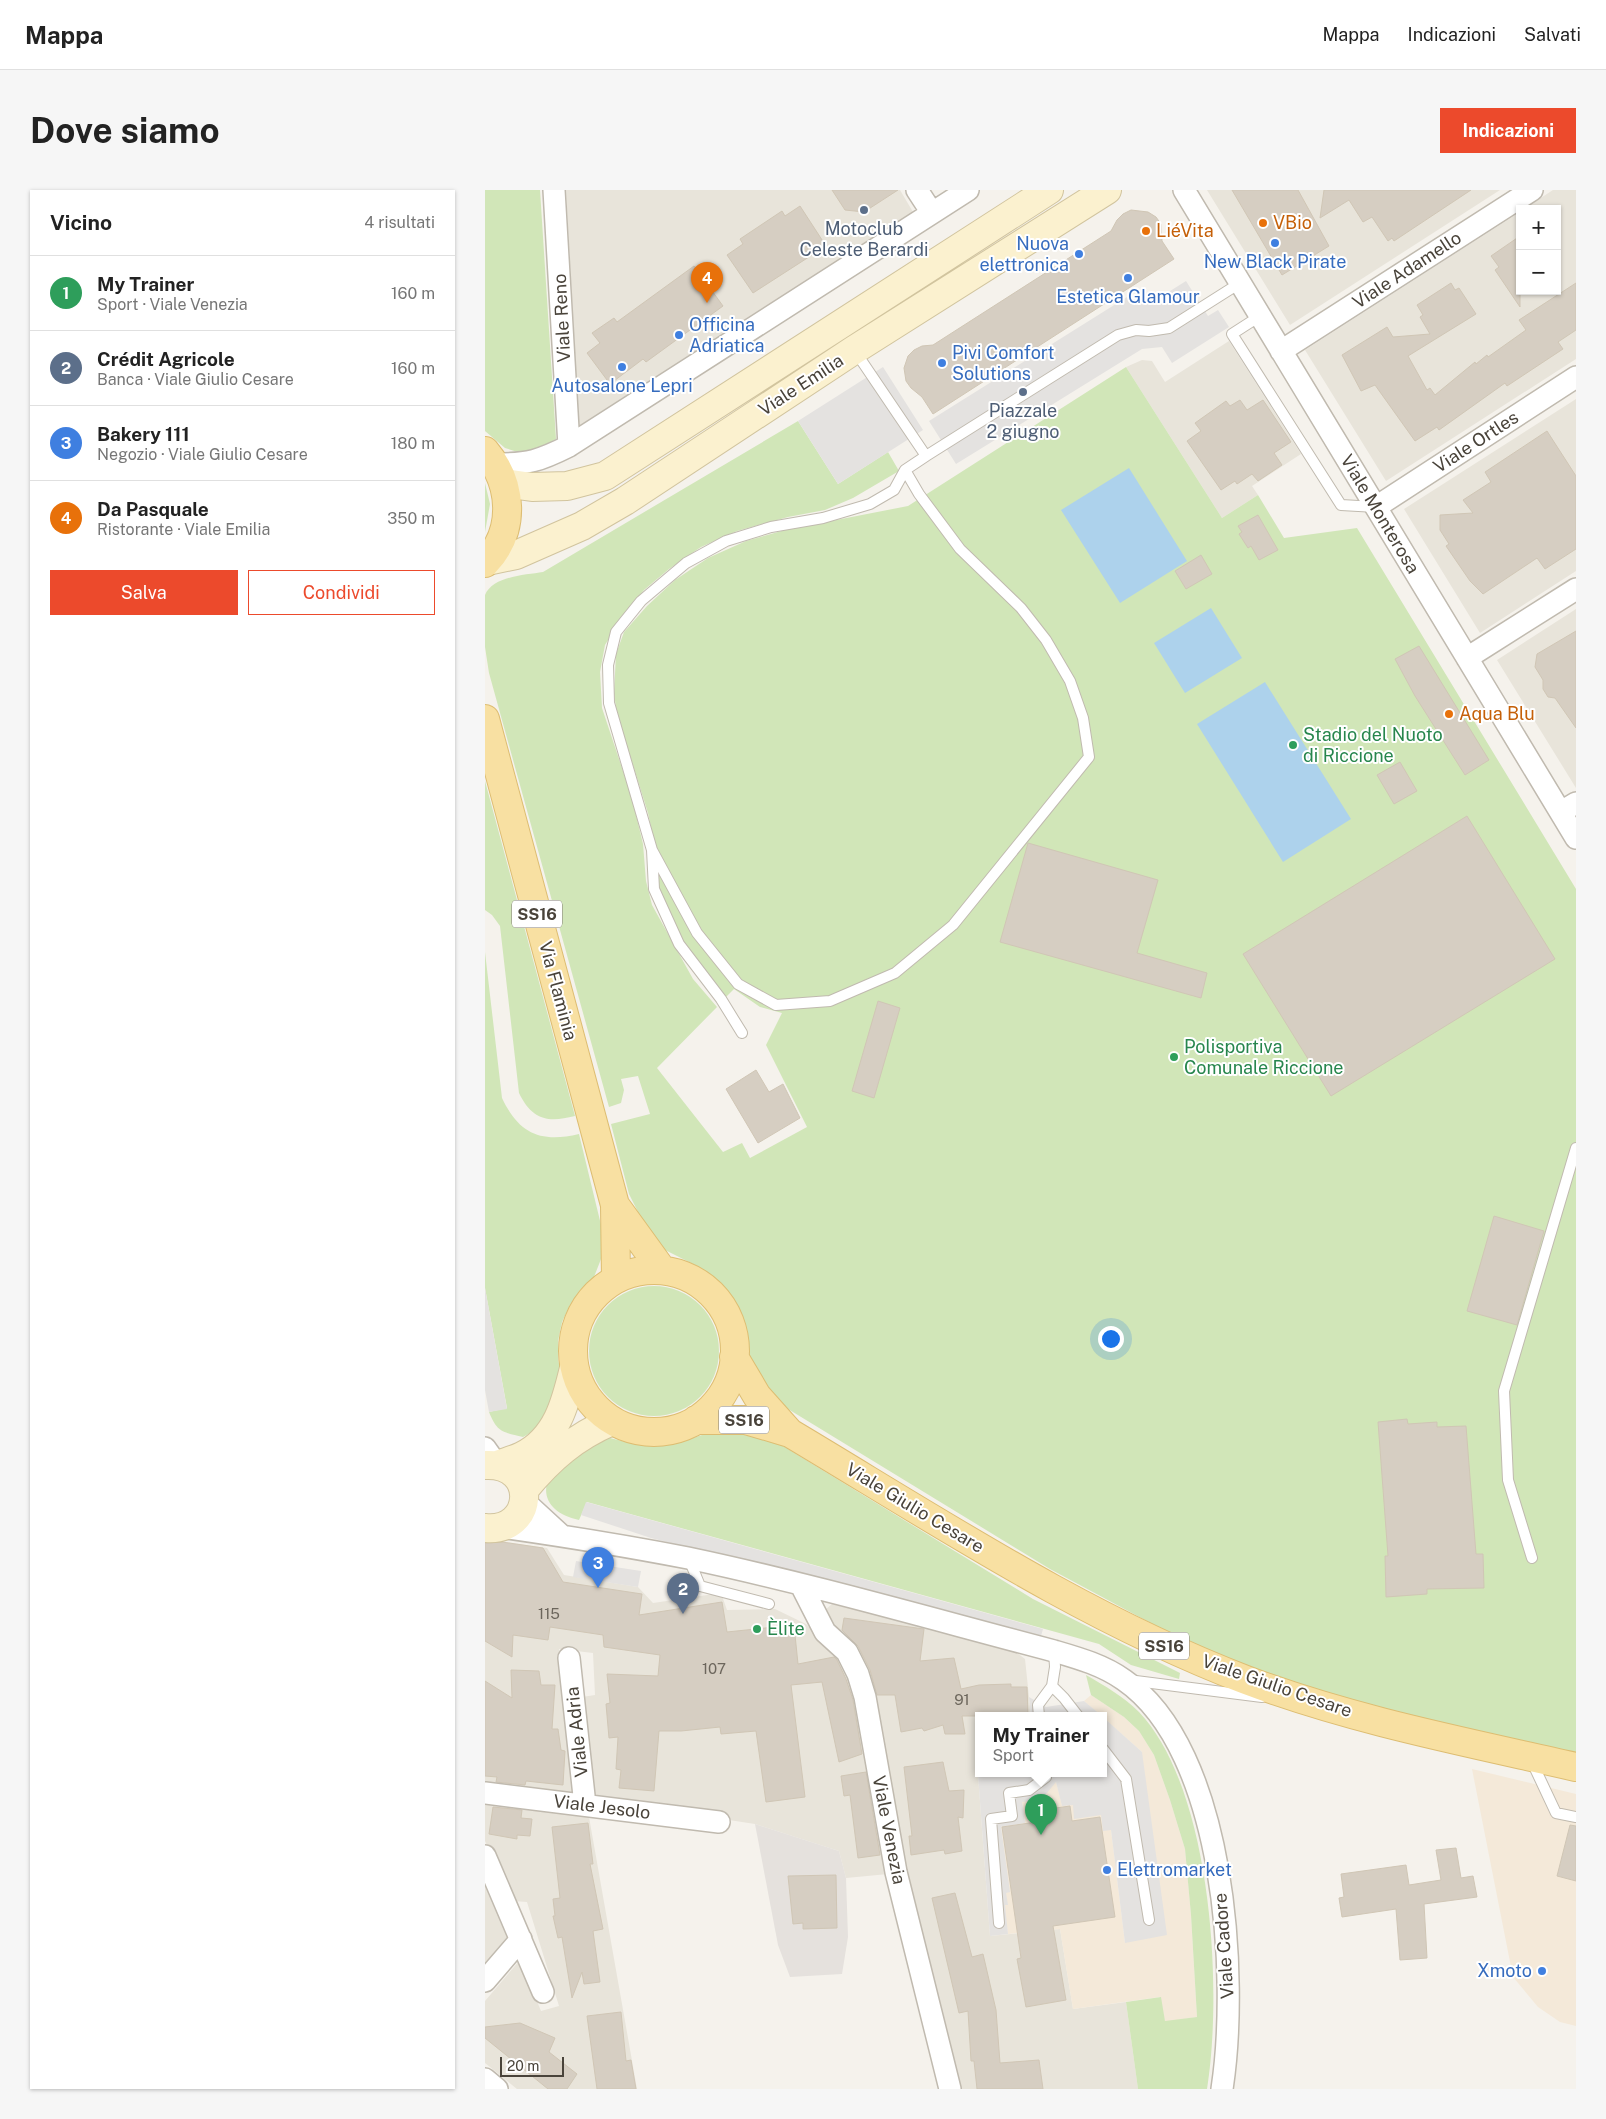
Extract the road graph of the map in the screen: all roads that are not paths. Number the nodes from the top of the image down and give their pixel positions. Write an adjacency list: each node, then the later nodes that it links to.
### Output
1 (554, 190): 14 (street, Viale Reno)
2 (917, 190): 8 (street)
3 (968, 190): 8 (street)
4 (1049, 190): 16 (street, Viale Emilia)
5 (1107, 190): 11 (street, Viale Emilia)
6 (1184, 190): 9 (street, Viale Monterosa)
7 (1532, 190): 12 (street, Viale Adamello)
8 (932, 213): 14 (street)
9 (1240, 283): 10 (street, Viale Monterosa); 15 (lane)
10 (1260, 316): 12 (street, Viale Monterosa); 18 (lane)
11 (854, 350): 15 (lane); 19 (street, Viale Emilia)
12 (1281, 351): 18 (street, Viale Monterosa)
13 (1576, 377): 18 (street, Viale Ortles)
14 (569, 446): 16 (street)
15 (925, 456): 17 (lane)
16 (495, 466): 19 (main road)
17 (905, 470): 25 (lane); 25 (lane)
18 (1376, 507): 21 (street, Viale Monterosa)
19 (486, 562)
20 (1576, 589): 21 (street)
21 (1467, 658): 23 (street, Viale Monterosa)
22 (485, 719): 28 (main road, Via Flaminia / SS16)
23 (1568, 808): 24 (street, Viale Monterosa)
24 (1576, 838)
25 (652, 850): 26 (lane)
26 (742, 1033)
27 (1576, 1148): 41 (lane)
28 (615, 1205): 29 (main road, Via Flaminia / SS16); 30 (main road, Via Flaminia / SS16)
29 (662, 1270): 30 (main road); 31 (main road)
30 (615, 1279): 32 (main road)
31 (734, 1357): 34 (main road); 35 (main road, Viale Giulio Cesare / SS16)
32 (574, 1368): 33 (main road); 36 (street)
33 (612, 1420): 34 (main road); 37 (street)
34 (696, 1420): 35 (main road, Viale Giulio Cesare / SS16)
35 (790, 1433): 48 (main road, Viale Giulio Cesare / SS16)
36 (489, 1459): 37 (street)
37 (524, 1495): 38 (street); 39 (street)
38 (489, 1528): 39 (street)
39 (562, 1536): 40 (street)
40 (688, 1558): 42 (street); 43 (lane)
41 (1532, 1558)
42 (801, 1585): 44 (street); 67 (street, Viale Venezia)
43 (769, 1604)
44 (1054, 1651): 46 (street); 47 (lane)
45 (569, 1658): 56 (street, Viale Adria)
46 (1124, 1680): 48 (lane); 68 (street, Viale Cadore)
47 (1052, 1686): 49 (lane); 50 (lane)
48 (1323, 1705): 52 (main road, Viale Giulio Cesare / SS16)
49 (1039, 1712)
50 (1075, 1712)
51 (1107, 1755): 60 (lane)
52 (1529, 1756): 53 (main road, Viale Giulio Cesare / SS16); 57 (lane)
53 (1576, 1767)
54 (1046, 1777): 61 (lane)
55 (485, 1793): 56 (street, Viale Jesolo)
56 (585, 1805): 58 (street, Viale Jesolo)
57 (1576, 1817)
58 (719, 1822)
59 (485, 1856): 62 (street)
60 (1149, 1920)
61 (999, 1923)
62 (521, 1939): 63 (street); 64 (street)
63 (485, 1980)
64 (543, 1992)
65 (485, 2079): 66 (street)
66 (497, 2089)
67 (950, 2089)
68 (1222, 2089)

